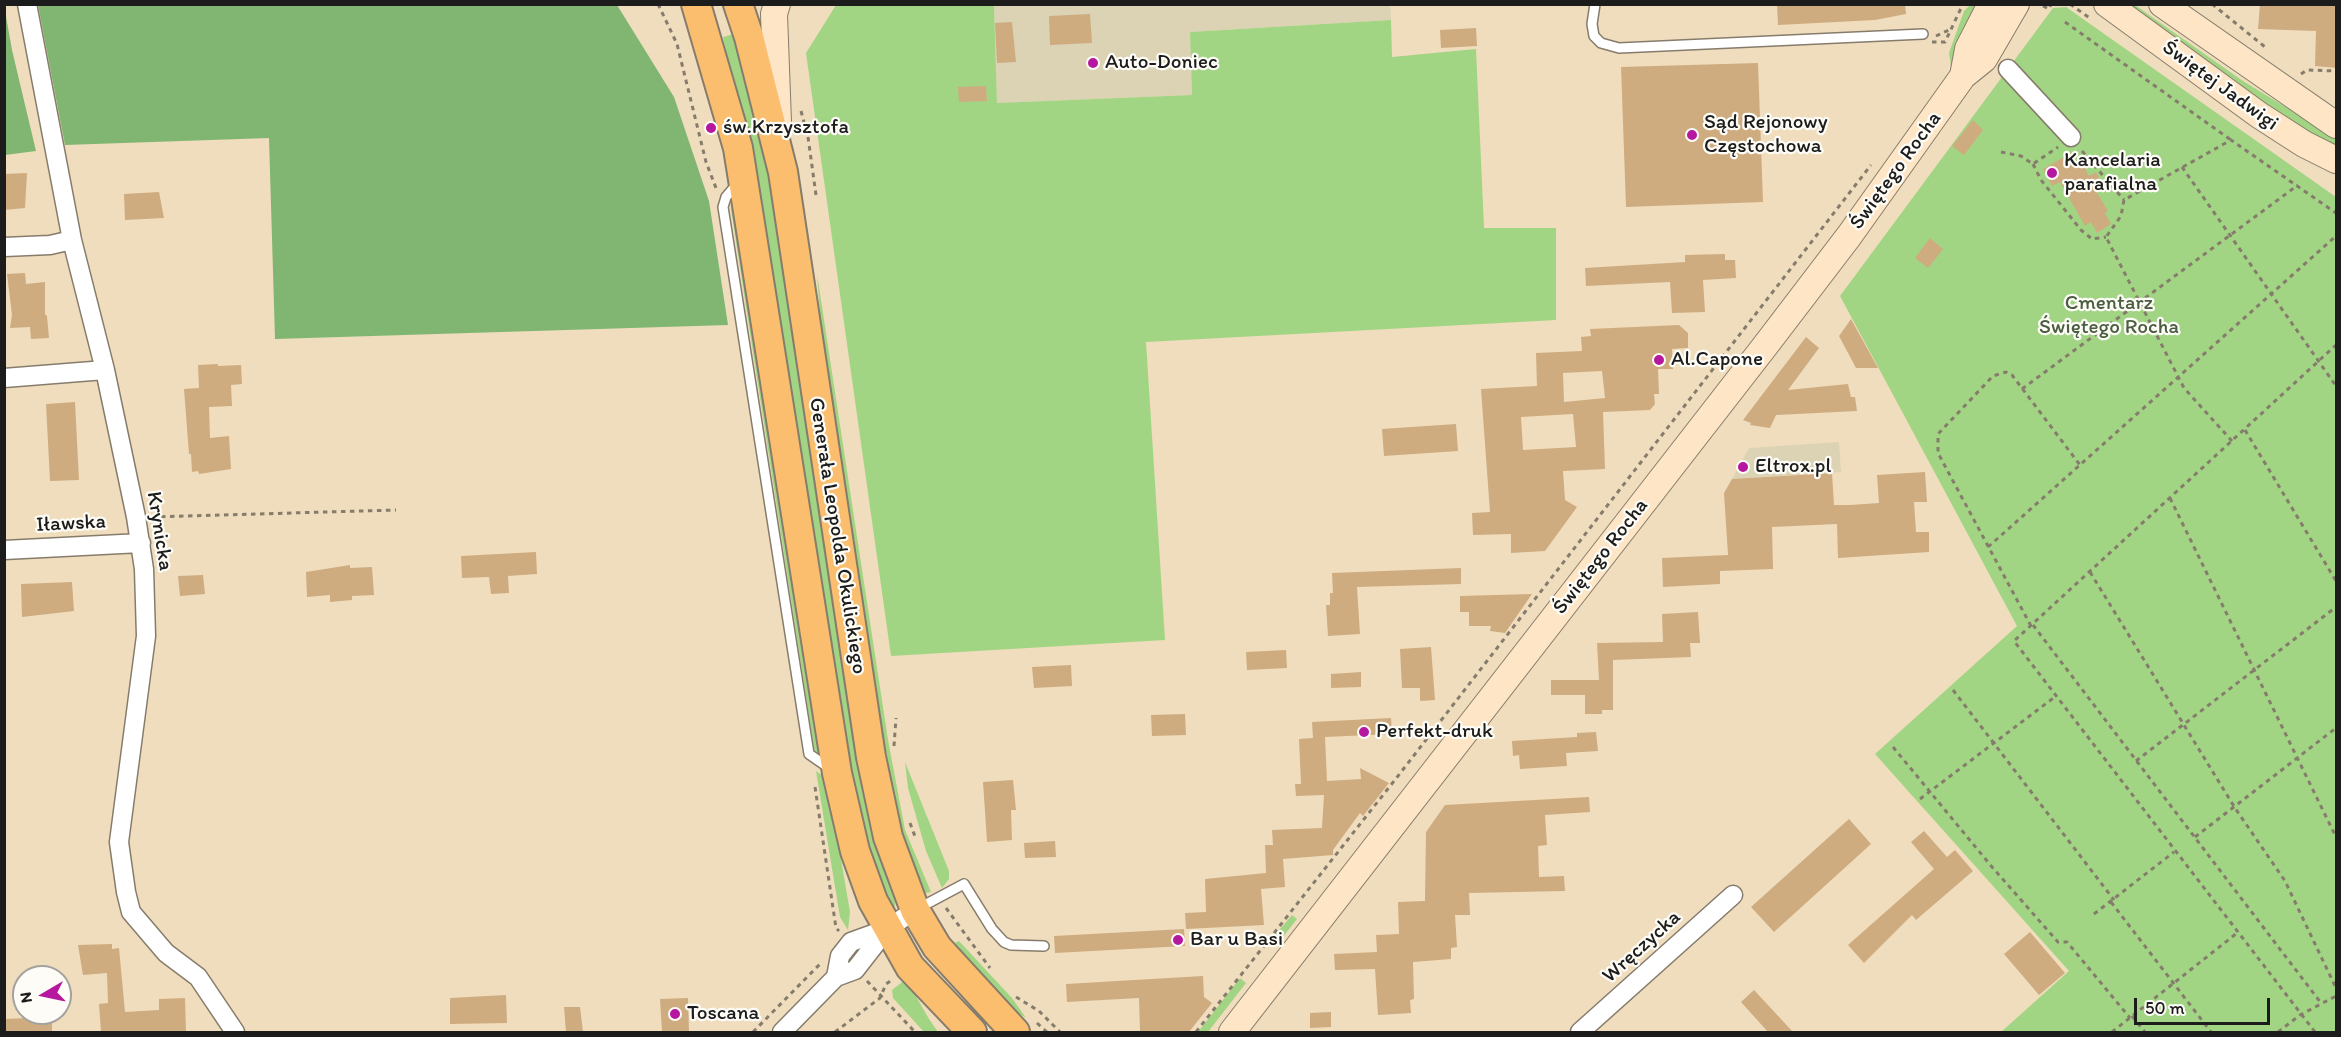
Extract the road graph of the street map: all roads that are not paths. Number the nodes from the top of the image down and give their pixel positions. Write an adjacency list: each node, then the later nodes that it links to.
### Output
1 (27, 4): 18 (street, Krynicka)
2 (696, 4): 17 (main road, Generała Leopolda Okulickiego)
3 (738, 4): 15 (main road, Generała Leopolda Okulickiego)
4 (777, 4): 15 (street)
5 (1595, 4): 10 (lane)
6 (2016, 4): 12 (street, Świętego Rocha)
7 (2107, 4): 16 (street, Świętej Jadwigi)
8 (2162, 4): 13 (street, Świętej Jadwigi)
9 (1981, 6): 12 (street, Świętego Rocha)
10 (1923, 34)
11 (2008, 69): 14 (street)
12 (1964, 76): 34 (street, Świętego Rocha)
13 (2337, 125)
14 (2071, 137)
15 (779, 149): 26 (main road, Generała Leopolda Okulickiego)
16 (2337, 160)
17 (743, 177): 24 (main road, Generała Leopolda Okulickiego); 24 (lane)
18 (72, 240): 19 (street); 20 (street, Krynicka)
19 (4, 248)
20 (105, 370): 21 (street); 22 (street, Krynicka)
21 (4, 378)
22 (141, 543): 23 (street, Iławska); 30 (street, Krynicka)
23 (4, 550)
24 (837, 773): 27 (main road, Generała Leopolda Okulickiego)
25 (1733, 895): 35 (street, Wręczycka)
26 (915, 910): 27 (street); 28 (lane); 33 (main road, Generała Leopolda Okulickiego)
27 (887, 929): 29 (street); 29 (street); 32 (main road, Generała Leopolda Okulickiego)
28 (1044, 946)
29 (836, 977): 31 (street)
30 (235, 1032)
31 (782, 1032)
32 (972, 1032)
33 (1015, 1032)
34 (1232, 1032)
35 (1580, 1032)

